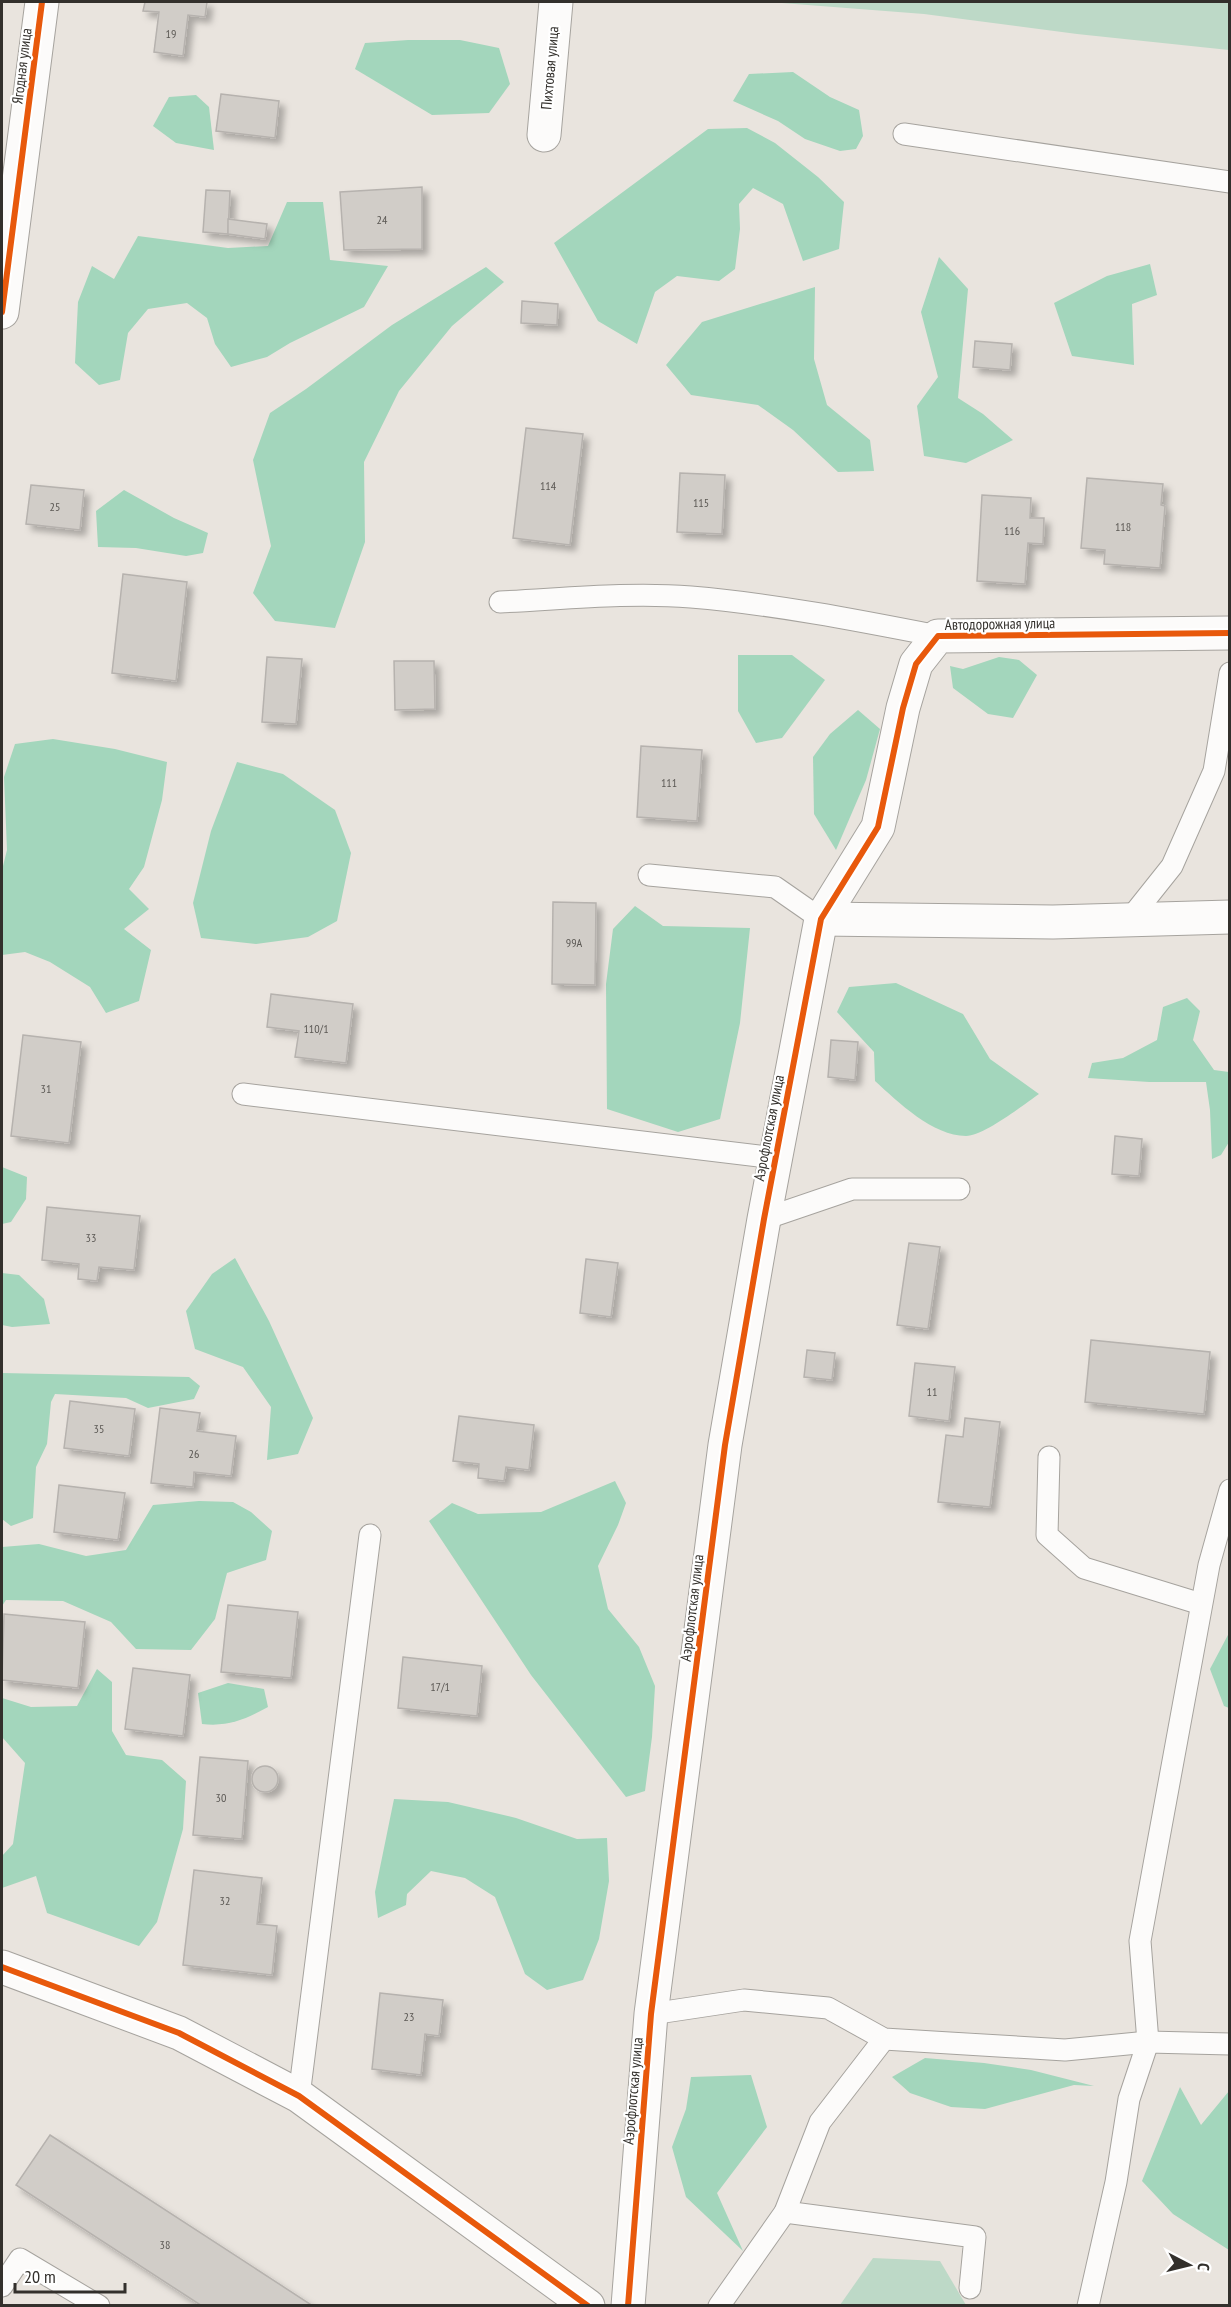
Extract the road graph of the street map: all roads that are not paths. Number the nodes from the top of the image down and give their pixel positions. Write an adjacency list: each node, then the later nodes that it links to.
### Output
1 (42, 2): 6 (street, Ягодная улица)
2 (556, 2): 4 (street, Пихтовая улица)
3 (904, 134): 5 (lane)
4 (544, 135)
5 (1230, 182)
6 (2, 312)
7 (500, 602): 9 (lane)
8 (1230, 633): 9 (street, Автодорожная улица)
9 (938, 636): 13 (street, Автодорожная улица)
10 (1230, 673): 14 (lane)
11 (649, 875): 13 (lane)
12 (1230, 917): 14 (street)
13 (821, 919): 14 (street); 16 (street, Аэрофлотская улица)
14 (1129, 920)
15 (243, 1094): 16 (lane)
16 (776, 1158): 18 (street, Аэрофлотская улица)
17 (959, 1189): 18 (lane)
18 (764, 1219): 24 (street, Аэрофлотская улица)
19 (1049, 1457): 22 (lane)
20 (1230, 1490): 22 (lane)
21 (370, 1535): 28 (lane)
22 (1201, 1604): 26 (lane)
23 (2, 1967): 28 (street)
24 (651, 2014): 25 (lane); 34 (street, Аэрофлотская улица)
25 (884, 2038): 26 (lane); 29 (lane)
26 (1148, 2042): 27 (lane); 36 (lane)
27 (1230, 2044)
28 (299, 2096): 33 (street)
29 (785, 2212): 31 (lane); 35 (lane)
30 (2, 2286): 32 (lane)
31 (970, 2288)
32 (99, 2306)
33 (588, 2306)
34 (628, 2306)
35 (719, 2306)
36 (1088, 2306)

